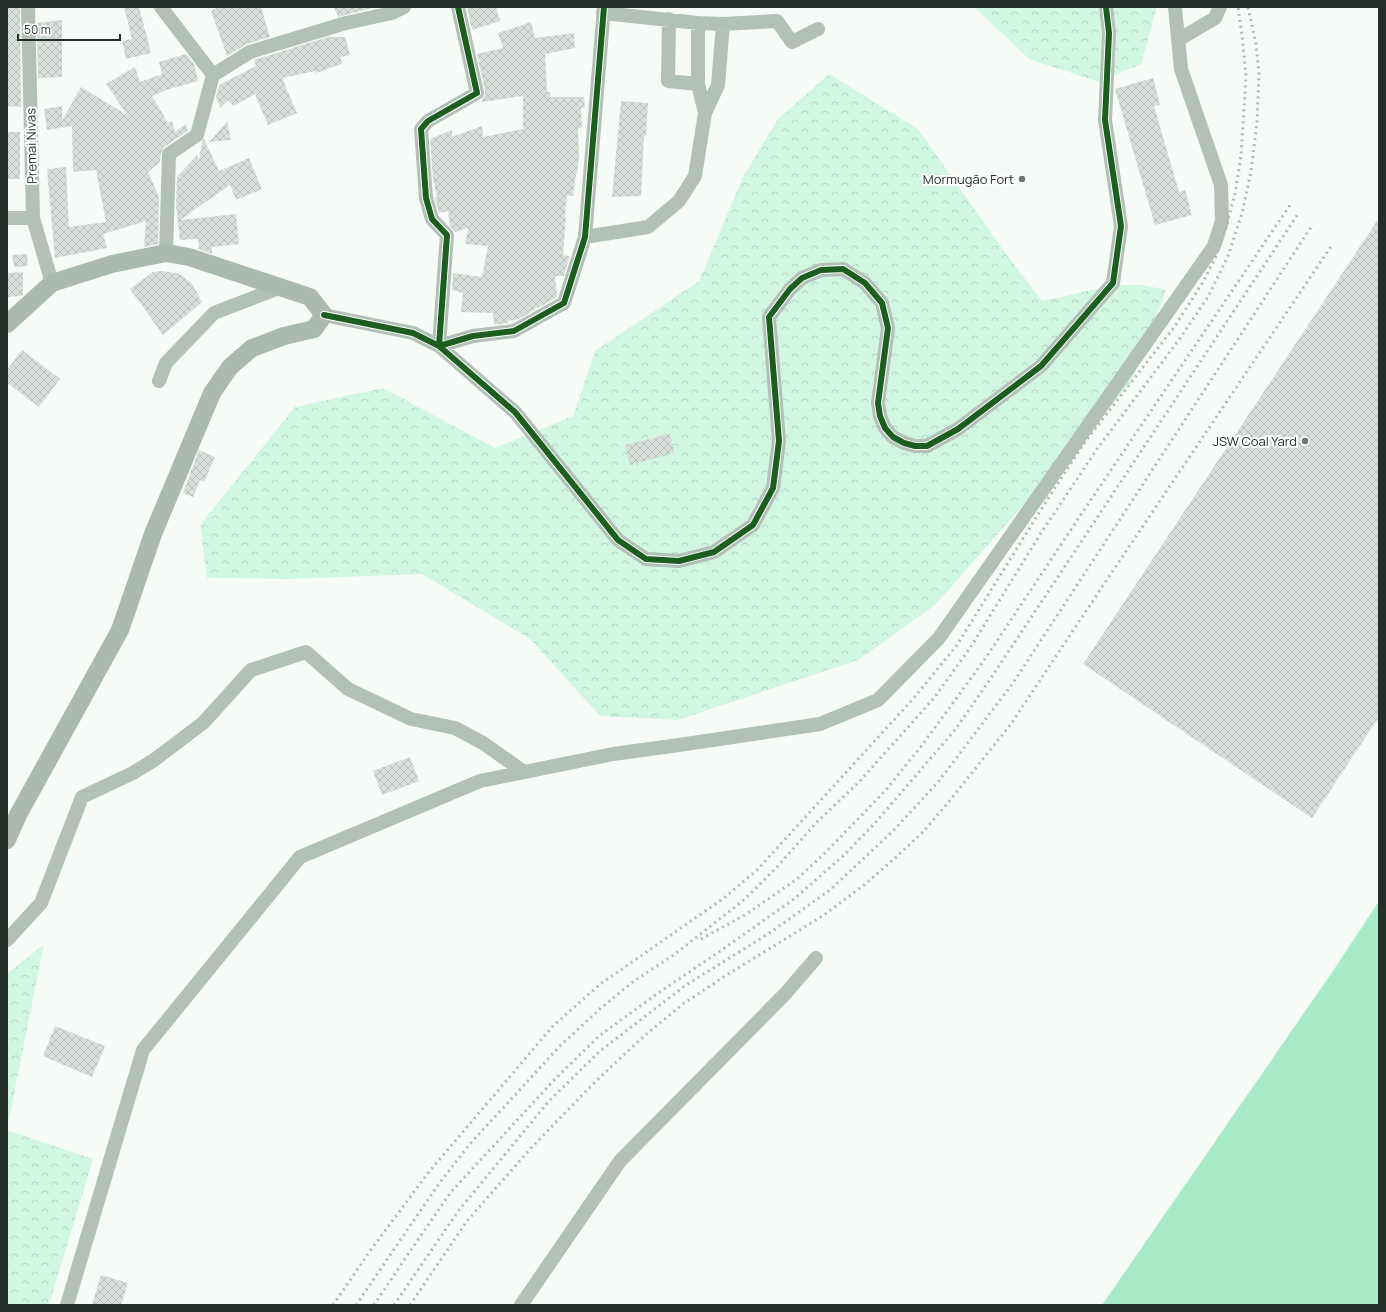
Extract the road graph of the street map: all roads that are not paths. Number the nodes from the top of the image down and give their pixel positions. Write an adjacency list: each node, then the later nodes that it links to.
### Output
1 (28, 7): 18 (street, Premai Nivas)
2 (161, 7): 14 (street)
3 (404, 7): 14 (street)
4 (458, 7): 25 (street)
5 (1106, 7): 25 (street)
6 (1175, 7): 13 (street)
7 (1220, 7): 13 (street)
8 (603, 10): 9 (street); 19 (street)
9 (669, 19): 10 (street); 15 (street)
10 (698, 23): 11 (street); 15 (street)
11 (723, 24): 12 (street); 16 (street)
12 (818, 30)
13 (1178, 40): 27 (street)
14 (213, 75): 20 (street)
15 (698, 84): 16 (street)
16 (705, 113): 19 (street)
17 (7, 218): 18 (street)
18 (33, 218): 21 (street, Premai Nivas)
19 (585, 237): 25 (street)
20 (166, 253): 21 (main road); 22 (main road)
21 (52, 283): 24 (main road)
22 (279, 288): 23 (main road); 26 (street)
23 (324, 314): 25 (street); 28 (main road)
24 (7, 324)
25 (438, 346)
26 (159, 381)
27 (524, 772): 29 (street); 31 (street)
28 (7, 840)
29 (7, 940)
30 (816, 958): 32 (street)
31 (67, 1305)
32 (521, 1305)

